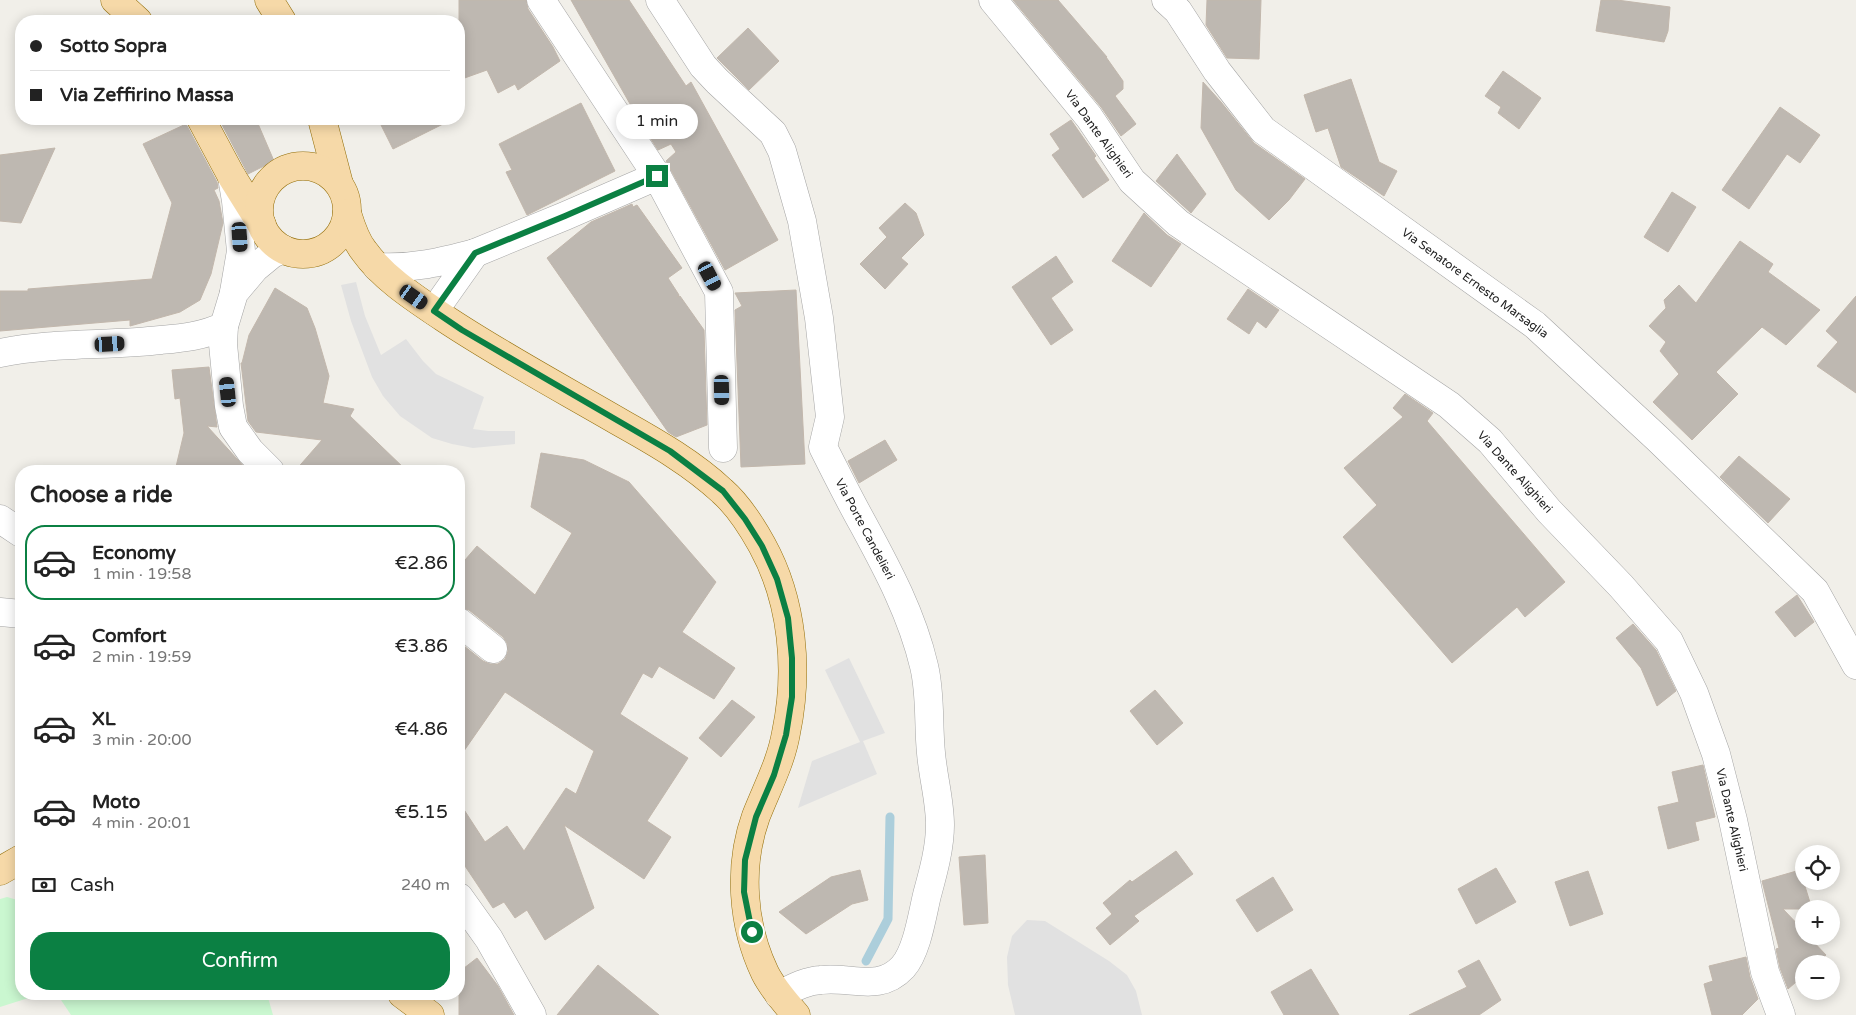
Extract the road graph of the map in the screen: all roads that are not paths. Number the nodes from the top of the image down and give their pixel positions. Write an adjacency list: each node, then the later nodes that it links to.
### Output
1 (115, 0): 7 (main road)
2 (269, 0): 8 (main road)
3 (541, 0): 11 (street)
4 (660, 0): 37 (street, Via Porte Candelieri)
5 (993, 0): 40 (street, Via Dante Alighieri)
6 (1166, 0): 32 (street, Via Senatore Ernesto Marsaglia)
7 (131, 15)
8 (278, 15)
9 (203, 125): 12 (main road)
10 (324, 125): 13 (main road)
11 (657, 176): 18 (street); 24 (street)
12 (232, 177): 15 (main road); 20 (street)
13 (339, 184): 14 (main road); 15 (main road)
14 (347, 213): 17 (main road); 19 (main road)
15 (262, 225): 16 (main road)
16 (283, 249): 17 (main road); 20 (street)
17 (320, 251): 19 (main road)
18 (475, 253): 19 (street); 21 (street)
19 (378, 267): 21 (main road)
20 (234, 293): 22 (street)
21 (434, 311): 37 (main road)
22 (224, 326): 23 (street); 25 (street)
23 (0, 353)
24 (723, 448)
25 (264, 465)
26 (0, 519): 27 (street)
27 (15, 529)
28 (0, 612): 29 (street)
29 (15, 613)
30 (465, 627): 31 (street)
31 (493, 649)
32 (1856, 665)
33 (15, 862): 34 (main road)
34 (0, 871)
35 (465, 905): 39 (street)
36 (410, 1000): 38 (main road)
37 (787, 1005)
38 (430, 1015)
39 (532, 1015)
40 (1781, 1015)

